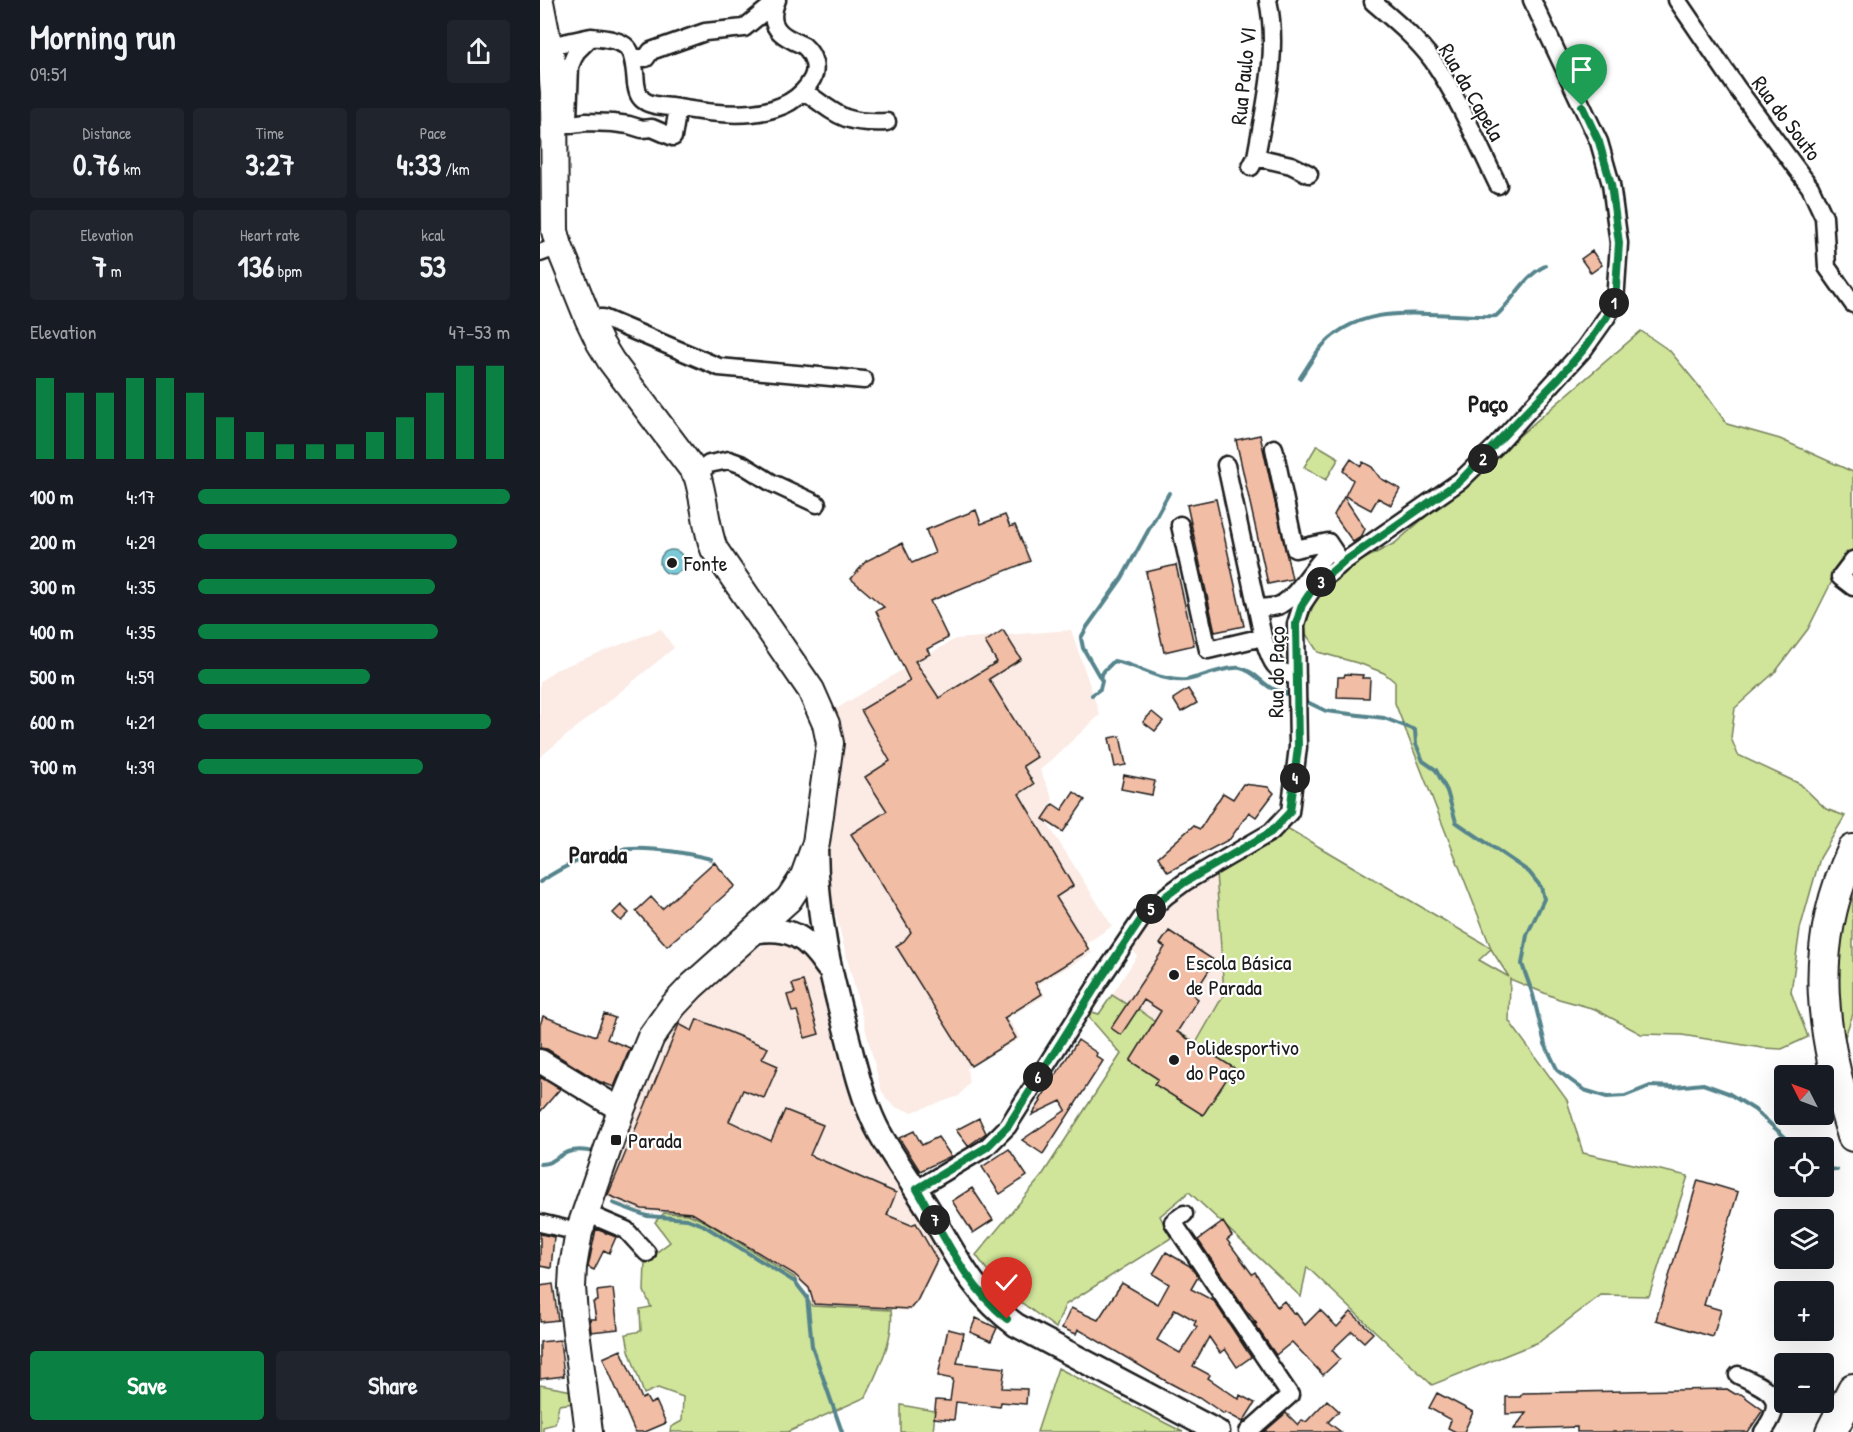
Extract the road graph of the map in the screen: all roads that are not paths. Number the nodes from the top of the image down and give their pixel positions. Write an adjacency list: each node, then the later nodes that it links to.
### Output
1 (1268, 0): 14 (street, Rua Paulo VI)
2 (1532, 0): 27 (street, Rua do Paço)
3 (1677, 0): 17 (street, Rua do Souto)
4 (775, 1): 9 (street); 10 (street)
5 (1373, 1): 15 (street, Rua da Capela)
6 (540, 2): 8 (main road)
7 (591, 37): 8 (street); 9 (street); 13 (street)
8 (549, 46): 13 (main road)
9 (634, 58): 11 (street)
10 (804, 91): 11 (street); 12 (street)
11 (678, 108): 13 (street)
12 (887, 122)
13 (554, 143): 16 (main road)
14 (1309, 174)
15 (1498, 184)
16 (550, 250): 18 (main road)
17 (1853, 304)
18 (588, 318): 19 (street); 22 (main road)
19 (864, 380)
20 (1274, 448): 25 (street)
21 (1226, 465): 29 (street)
22 (697, 475): 23 (street); 32 (main road)
23 (817, 504)
24 (1180, 525): 30 (street)
25 (1332, 548): 27 (street); 29 (street)
26 (1853, 560): 28 (street)
27 (1342, 563): 31 (street, Rua do Paço)
28 (1853, 587)
29 (1257, 608): 30 (street)
30 (1263, 637): 31 (street)
31 (1297, 683): 41 (street, Rua do Paço)
32 (816, 843): 34 (main road); 35 (street)
33 (1853, 850): 40 (highway)
34 (789, 899): 35 (street); 36 (main road)
35 (821, 924): 37 (street)
36 (752, 932): 37 (street); 39 (main road)
37 (830, 971): 41 (street)
38 (540, 1061): 39 (street)
39 (621, 1110): 43 (main road)
40 (1853, 1136)
41 (917, 1189): 50 (street)
42 (1184, 1214): 51 (street)
43 (582, 1222): 44 (street); 45 (street); 49 (main road)
44 (540, 1223)
45 (646, 1253)
46 (1738, 1375): 52 (street)
47 (1853, 1389): 53 (highway)
48 (1853, 1407): 53 (highway)
49 (589, 1432)
50 (1218, 1432)
51 (1248, 1432)
52 (1763, 1432)
53 (1832, 1432)

